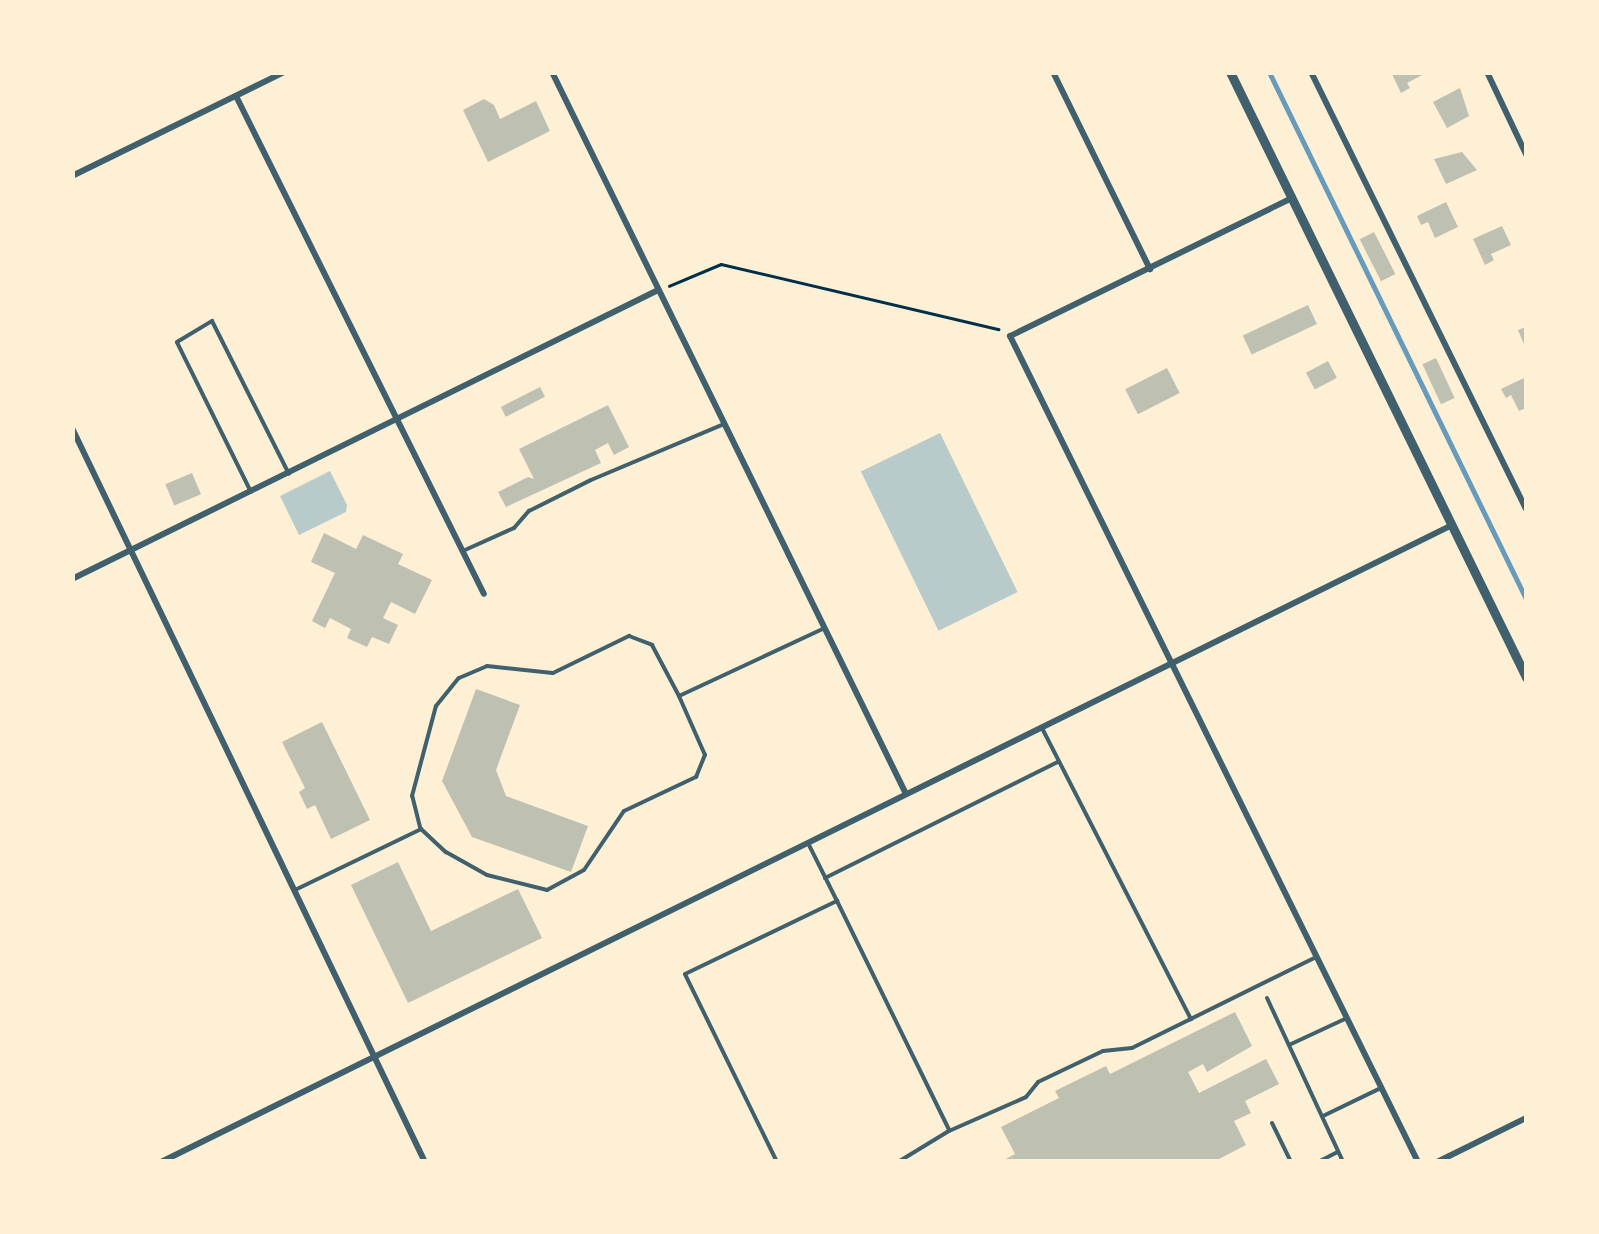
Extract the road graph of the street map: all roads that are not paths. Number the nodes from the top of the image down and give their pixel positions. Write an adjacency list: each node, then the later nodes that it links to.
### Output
1 (284, 72): 7 (street)
2 (552, 72): 12 (street)
3 (1053, 72): 11 (street)
4 (1230, 72): 10 (street)
5 (1311, 72): 18 (street)
6 (1486, 72): 8 (street)
7 (236, 96): 9 (street); 13 (street)
8 (1526, 154)
9 (72, 176)
10 (1292, 198): 11 (street); 20 (street)
11 (1150, 268): 26 (street)
12 (658, 290): 13 (street); 14 (street)
13 (397, 422): 16 (street); 22 (street)
14 (724, 424): 22 (lane); 25 (street)
15 (72, 428): 21 (street)
16 (289, 474): 17 (street); 17 (lane)
17 (251, 492): 21 (street)
18 (1523, 492): 19 (street)
19 (1526, 508)
20 (1452, 525): 26 (street); 27 (street)
21 (132, 548): 23 (street); 35 (street)
22 (462, 551): 24 (street)
23 (72, 579)
24 (484, 594)
25 (825, 629): 28 (lane); 31 (street)
26 (1171, 664): 29 (street); 37 (street)
27 (1526, 678)
28 (679, 696): 32 (lane); 32 (lane)
29 (1042, 728): 30 (lane); 31 (street)
30 (1058, 762): 34 (lane); 40 (lane)
31 (906, 794): 33 (street)
32 (421, 829): 35 (lane)
33 (808, 843): 34 (lane); 42 (street)
34 (825, 878): 36 (lane)
35 (297, 889): 42 (street)
36 (837, 901): 47 (lane); 51 (lane)
37 (1316, 957): 39 (street); 40 (lane)
38 (1267, 998): 41 (lane)
39 (1346, 1018): 41 (lane); 43 (street)
40 (1191, 1019): 47 (lane)
41 (1289, 1046): 44 (lane)
42 (374, 1057): 49 (street); 50 (street)
43 (1382, 1088): 44 (lane); 56 (street)
44 (1322, 1116): 48 (lane)
45 (1526, 1118): 57 (street)
46 (1272, 1123): 53 (lane)
47 (949, 1131): 52 (lane)
48 (1338, 1152): 54 (lane); 55 (lane)
49 (161, 1162)
50 (425, 1162)
51 (777, 1162)
52 (898, 1162)
53 (1290, 1162)
54 (1318, 1162)
55 (1343, 1162)
56 (1418, 1162)
57 (1436, 1162)

